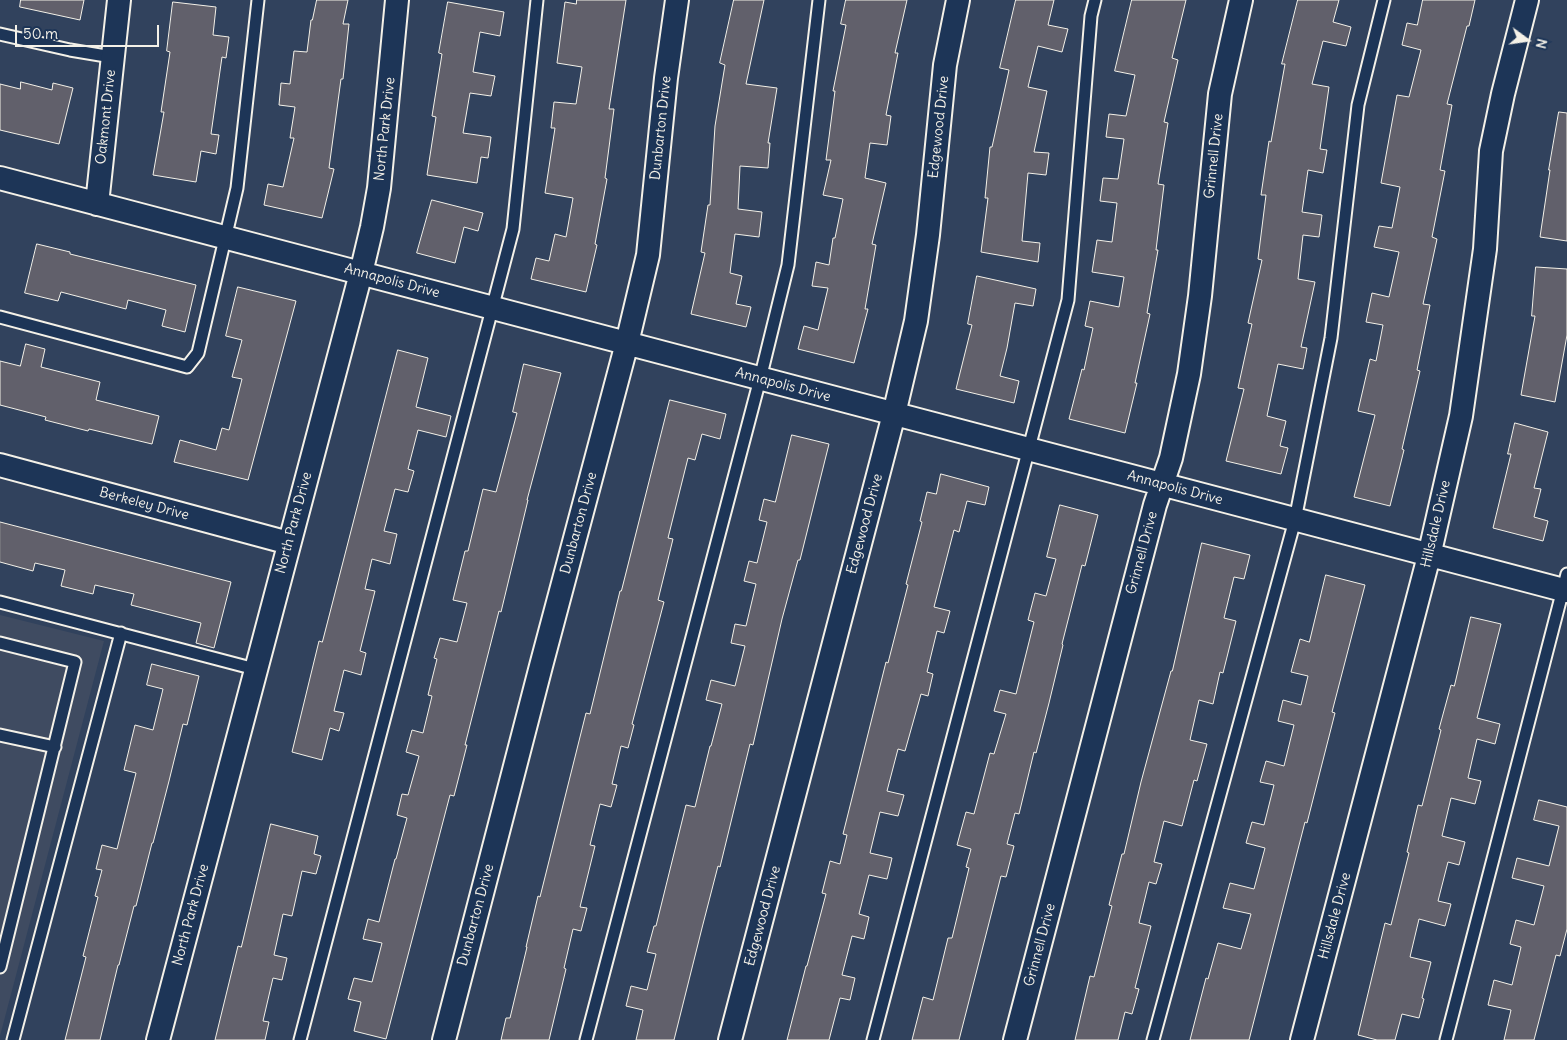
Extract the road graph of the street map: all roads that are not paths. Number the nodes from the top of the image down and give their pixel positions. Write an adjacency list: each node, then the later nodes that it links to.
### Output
1 (120, 0): 13 (street, Oakmont Drive)
2 (258, 0): 16 (lane)
3 (398, 0): 17 (street, North Park Drive)
4 (537, 0): 18 (lane)
5 (677, 0): 20 (street, Dunbarton Drive)
6 (819, 0): 21 (lane)
7 (958, 0): 22 (street, Edgewood Drive)
8 (1095, 0): 23 (lane)
9 (1241, 0): 25 (street, Grinnell Drive)
10 (1384, 0): 26 (lane)
11 (1527, 0): 28 (street, Hillsdale Drive)
12 (0, 34): 13 (lane)
13 (112, 57): 15 (street, Oakmont Drive)
14 (0, 178): 15 (street, Annapolis Drive)
15 (97, 204): 16 (street, Annapolis Drive)
16 (226, 238): 17 (street, Annapolis Drive); 19 (lane)
17 (361, 273): 18 (street, Annapolis Drive); 27 (street, North Park Drive)
18 (492, 308): 20 (street, Annapolis Drive); 39 (lane)
19 (0, 317)
20 (627, 343): 21 (street, Annapolis Drive); 40 (street, Dunbarton Drive)
21 (760, 379): 22 (street, Annapolis Drive); 41 (lane)
22 (894, 414): 23 (street, Annapolis Drive); 42 (street, Edgewood Drive)
23 (1027, 449): 25 (street, Annapolis Drive); 43 (lane)
24 (0, 465): 27 (street, Berkeley Drive)
25 (1163, 484): 26 (street, Annapolis Drive); 44 (street, Grinnell Drive)
26 (1295, 520): 28 (street, Annapolis Drive); 45 (lane)
27 (289, 544): 33 (street, North Park Drive)
28 (1429, 556): 29 (street, Annapolis Drive); 46 (street, Hillsdale Drive)
29 (1565, 585): 47 (lane)
30 (0, 602): 31 (lane)
31 (121, 633): 33 (lane); 37 (lane)
32 (0, 643): 35 (lane)
33 (256, 669): 38 (street, North Park Drive)
34 (0, 735): 35 (lane)
35 (55, 747): 36 (lane)
36 (0, 967)
37 (13, 1040)
38 (158, 1040)
39 (300, 1040)
40 (444, 1040)
41 (586, 1040)
42 (730, 1040)
43 (873, 1040)
44 (1015, 1040)
45 (1153, 1040)
46 (1302, 1040)
47 (1446, 1040)

